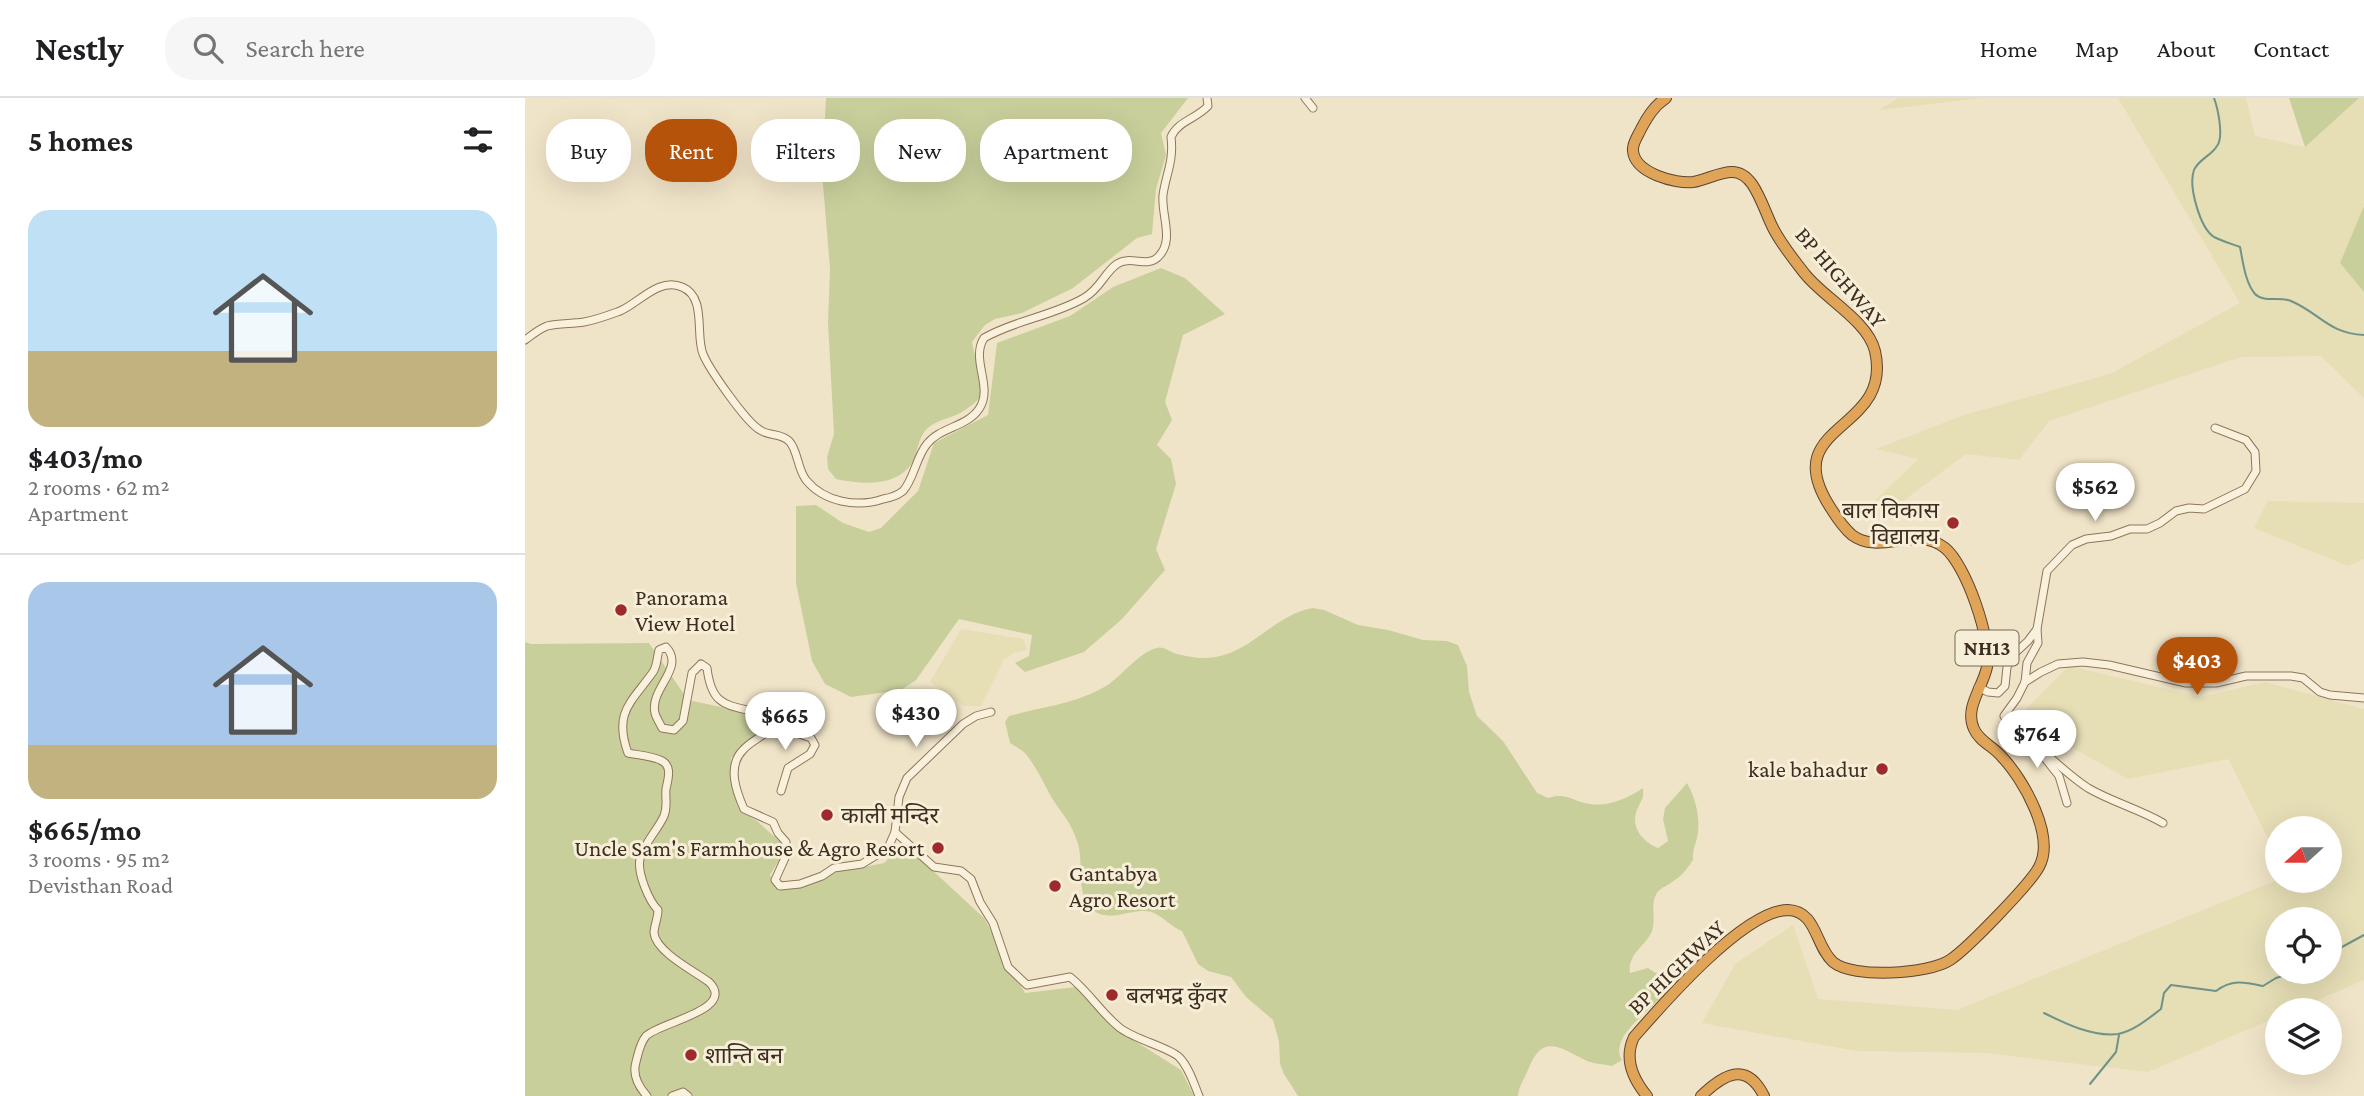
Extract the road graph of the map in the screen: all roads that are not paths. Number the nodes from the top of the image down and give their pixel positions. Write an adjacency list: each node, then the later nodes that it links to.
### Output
1 (1207, 98): 5 (street)
2 (1305, 98): 4 (street)
3 (1666, 98): 9 (highway, BP HIGHWAY / NH13)
4 (1313, 108)
5 (525, 340)
6 (2215, 428): 7 (street)
7 (2037, 629): 8 (street); 9 (street)
8 (2025, 682): 10 (street); 13 (street)
9 (1978, 687): 22 (highway, BP HIGHWAY / NH13)
10 (2364, 698)
11 (991, 712): 17 (street)
12 (767, 723): 14 (street); 17 (street); 18 (street)
13 (2020, 731): 15 (street); 16 (street)
14 (781, 791)
15 (2067, 803)
16 (2163, 824)
17 (895, 832): 21 (street)
18 (647, 1096)
19 (672, 1096): 20 (street)
20 (688, 1096)
21 (1199, 1096)
22 (1647, 1096)
23 (1701, 1096): 24 (highway)
24 (1764, 1096)

